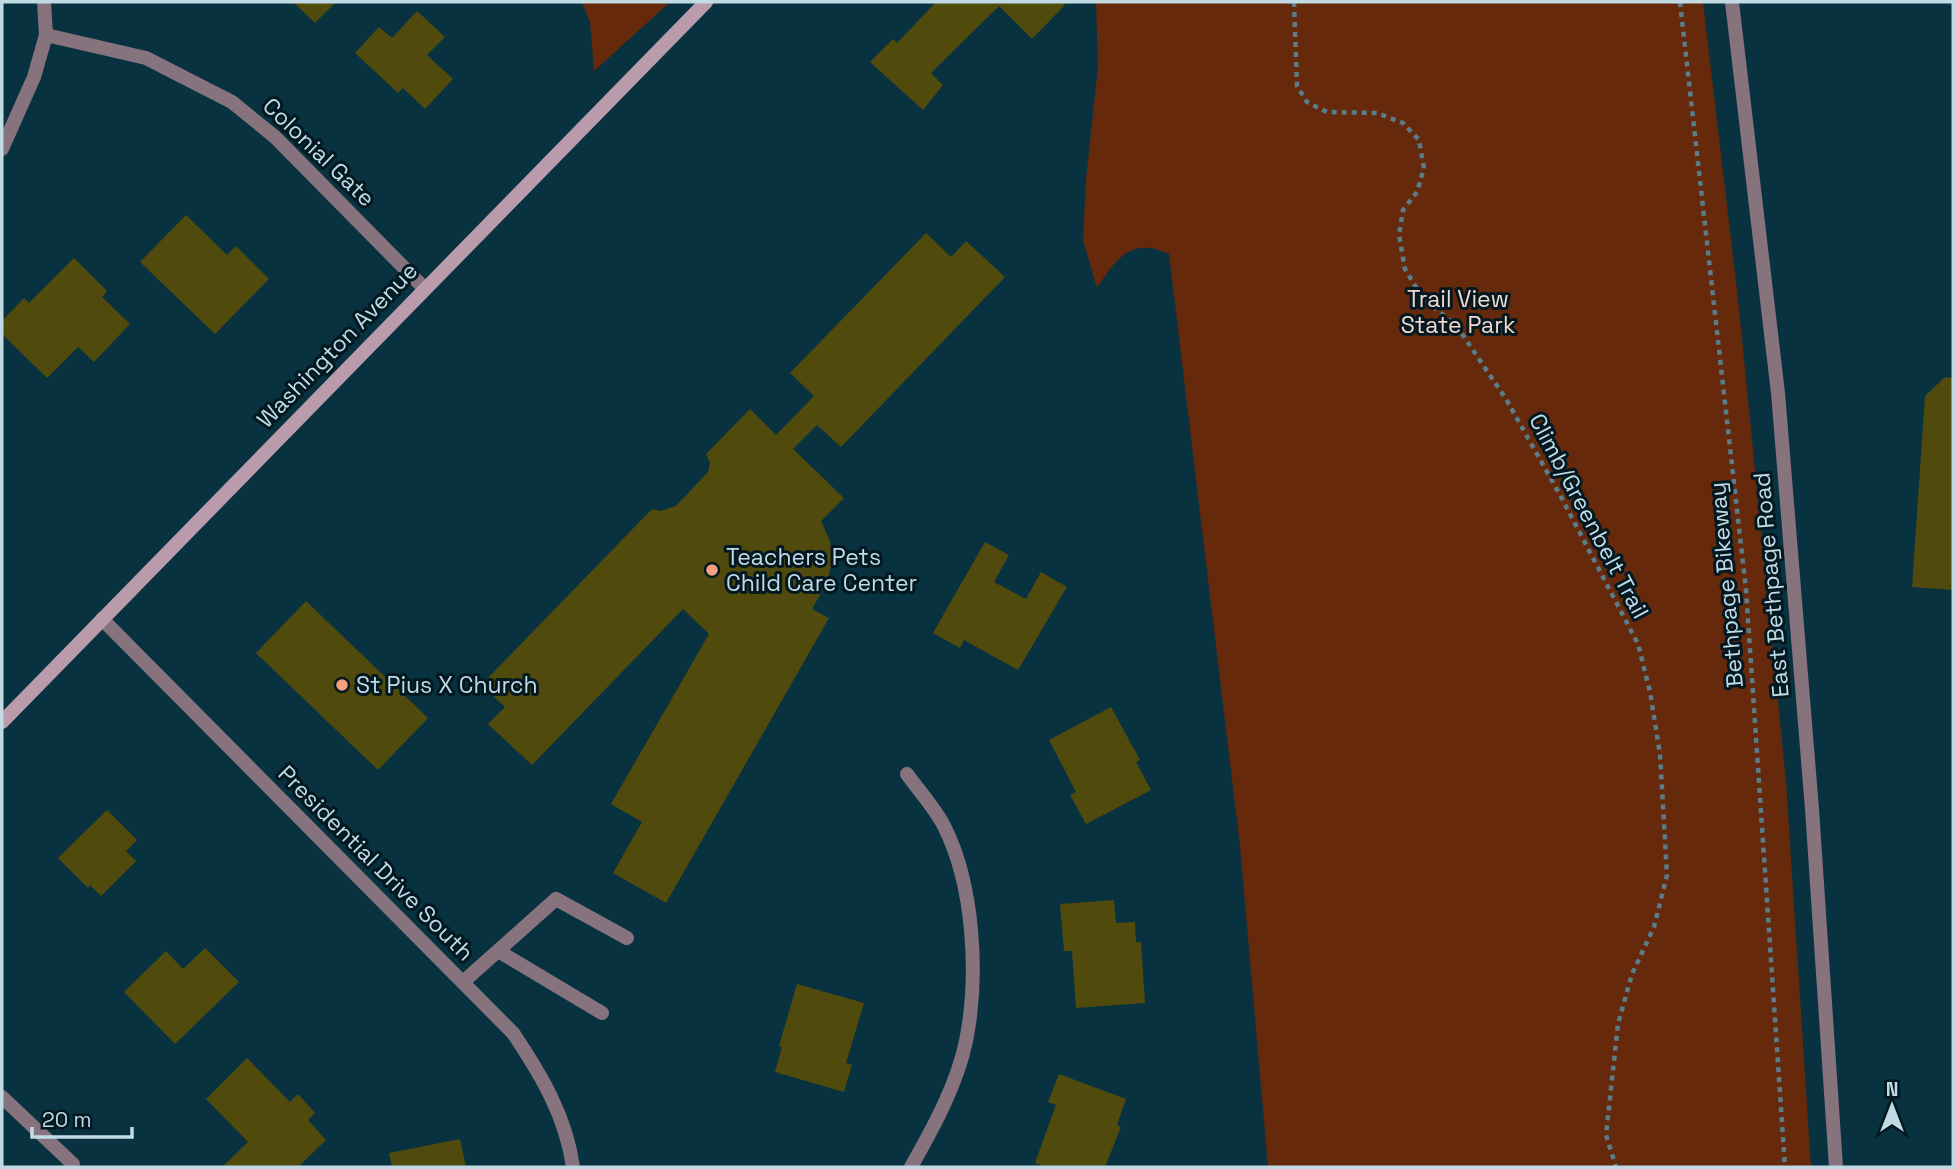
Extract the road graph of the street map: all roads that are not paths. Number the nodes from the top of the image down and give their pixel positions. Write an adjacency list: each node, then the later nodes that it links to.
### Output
1 (44, 2): 4 (street)
2 (706, 2): 6 (main road, Washington Avenue)
3 (1732, 2): 18 (street, East Bethpage Road)
4 (46, 36): 5 (street); 6 (street, Colonial Gate)
5 (2, 149)
6 (424, 288): 7 (main road, Washington Avenue)
7 (102, 619): 8 (main road, Washington Avenue); 12 (street, Presidential Drive South)
8 (2, 722)
9 (908, 774): 17 (street)
10 (627, 938): 11 (street)
11 (500, 952): 12 (street); 13 (street)
12 (463, 982): 16 (street, Presidential Drive South)
13 (602, 1013)
14 (2, 1097): 15 (street)
15 (73, 1164)
16 (573, 1167)
17 (911, 1167)
18 (1836, 1167)

